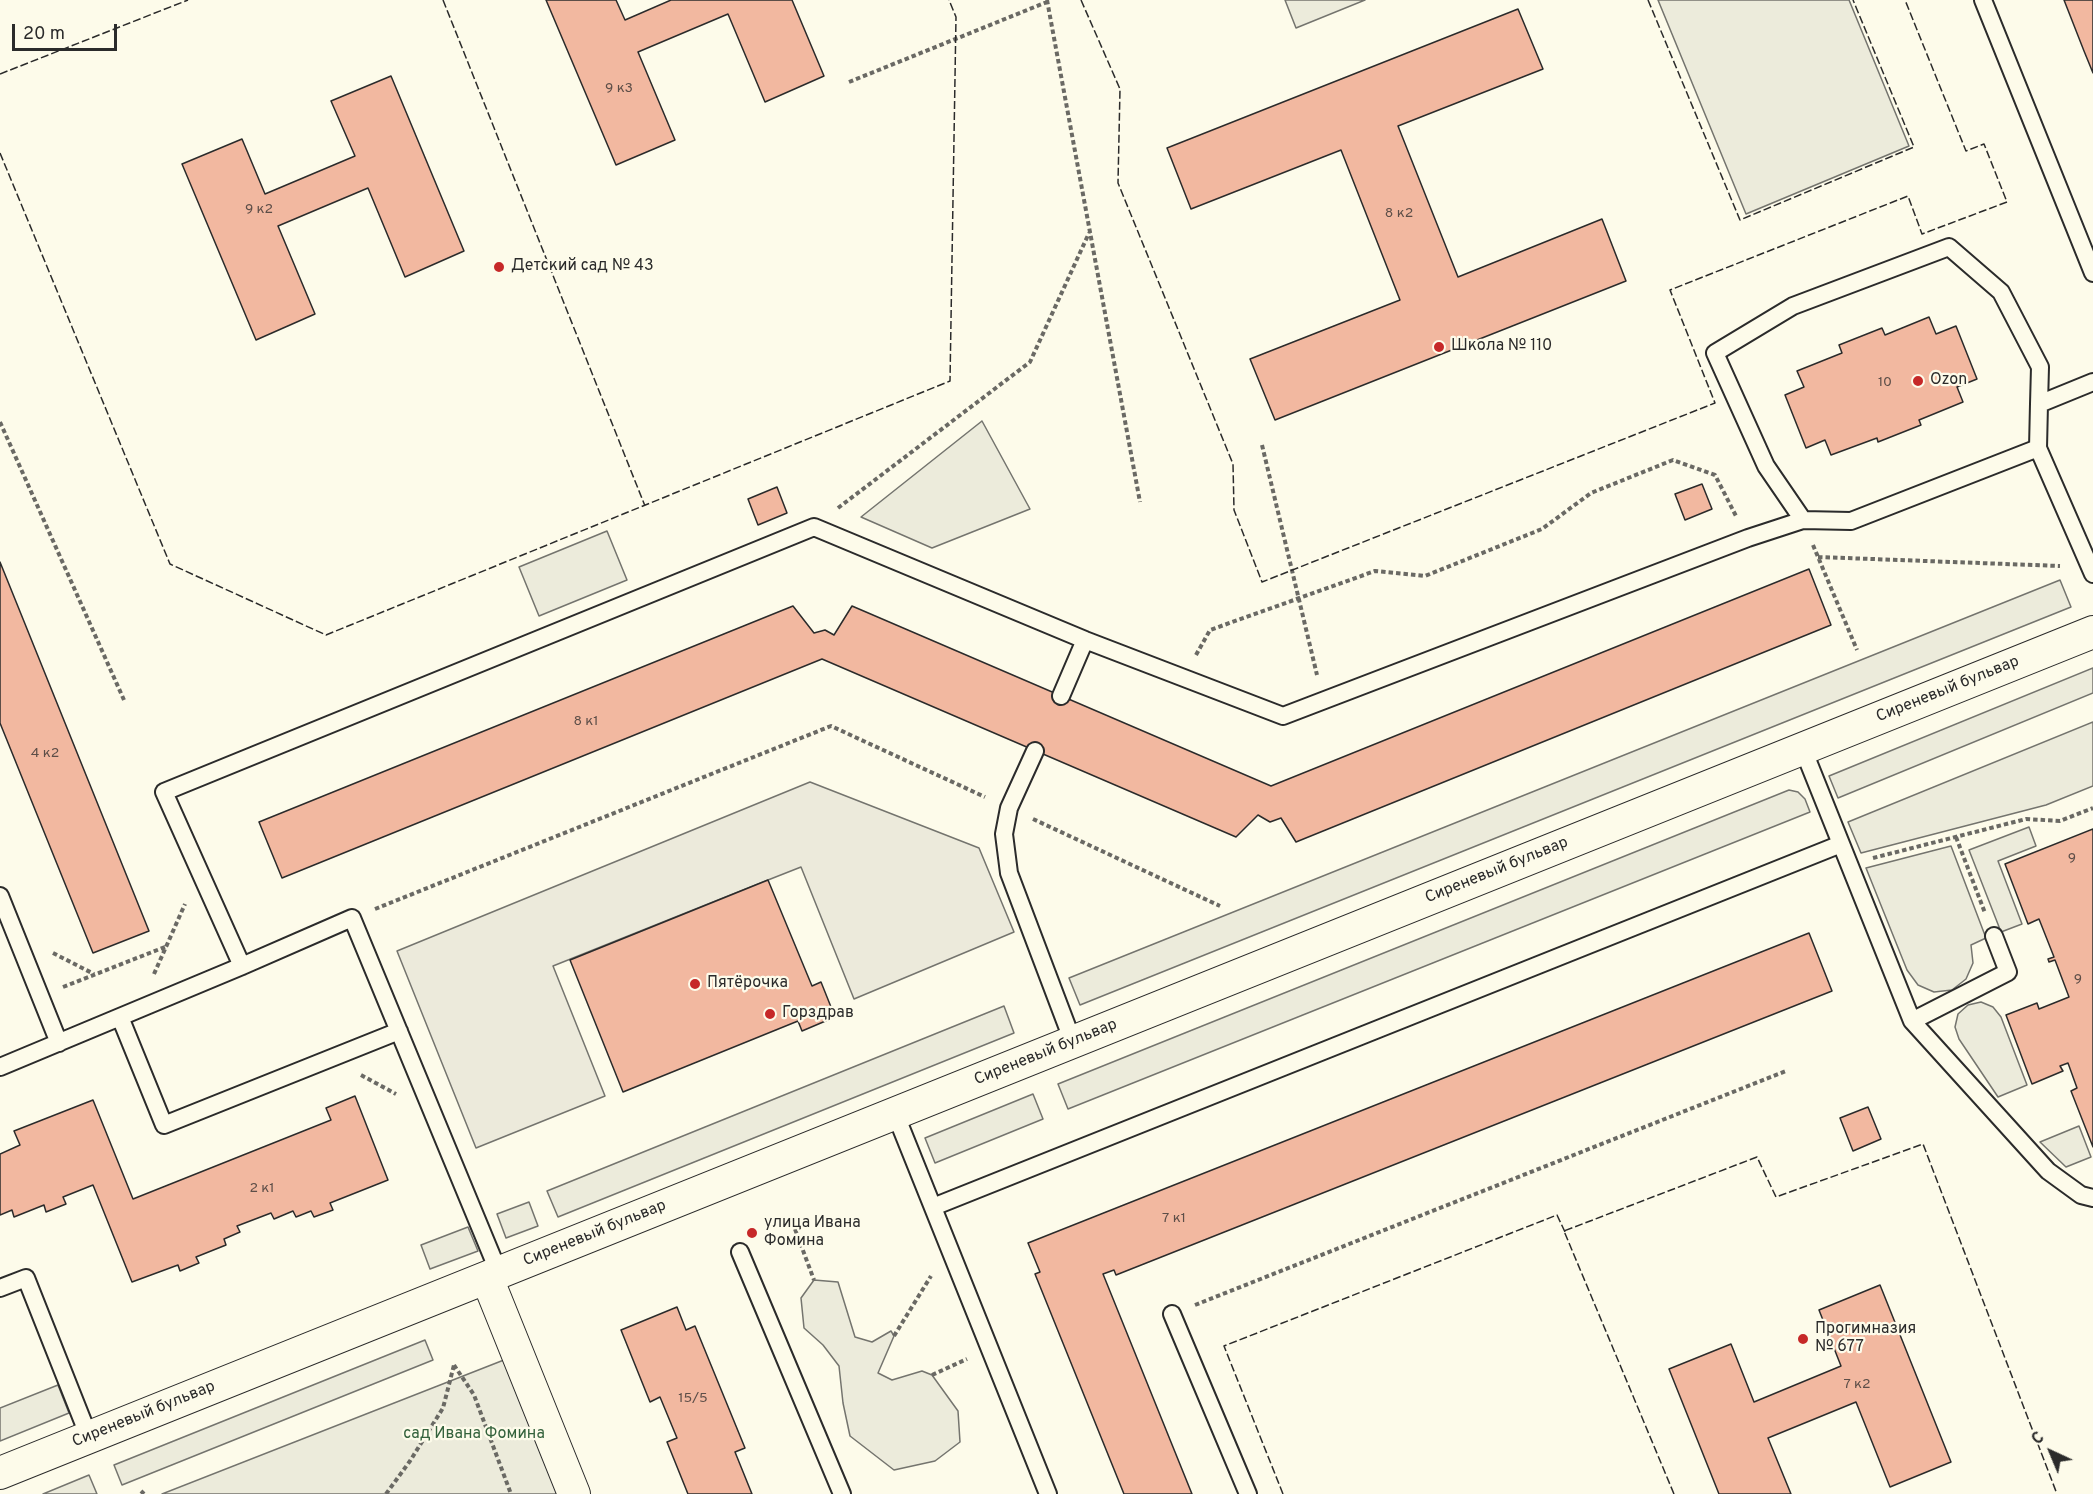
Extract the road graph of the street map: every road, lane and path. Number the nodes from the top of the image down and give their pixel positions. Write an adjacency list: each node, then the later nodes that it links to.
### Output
1 (1983, 0): 5 (lane)
2 (1047, 1): 3 (path); 4 (path)
3 (849, 82)
4 (1090, 232): 11 (path); 13 (path)
5 (2093, 273)
6 (2093, 382): 7 (lane)
7 (2039, 404): 10 (lane); 12 (lane)
8 (0, 422): 24 (path)
9 (1262, 445): 18 (path)
10 (2038, 448): 12 (lane); 17 (lane)
11 (1140, 502)
12 (1803, 520): 14 (lane); 15 (path)
13 (814, 527): 20 (lane); 33 (lane)
14 (1748, 538): 18 (path); 25 (lane)
15 (1818, 557): 16 (path); 21 (path)
16 (2064, 566)
17 (2093, 574)
18 (1299, 599): 22 (path); 25 (path)
19 (2093, 632): 26 (street, Сиреневый бульвар)
20 (1085, 640): 22 (lane); 23 (lane)
21 (1857, 650)
22 (1183, 677): 25 (lane)
23 (1061, 696)
24 (124, 700)
25 (1323, 701)
26 (1803, 748): 31 (lane); 47 (street, Сиреневый бульвар)
27 (1035, 751): 28 (lane)
28 (1009, 808): 35 (path); 36 (path); 47 (lane)
29 (2093, 808): 30 (path)
30 (1956, 837): 32 (path); 38 (path)
31 (1841, 844): 32 (lane); 55 (lane)
32 (1850, 864): 45 (lane)
33 (200, 871): 39 (path); 40 (lane)
34 (0, 896): 37 (lane)
35 (1220, 906)
36 (352, 918): 40 (lane); 46 (lane)
37 (15, 933): 41 (path); 42 (lane)
38 (1994, 936): 45 (lane)
39 (166, 946): 41 (path); 43 (path)
40 (242, 966): 43 (lane)
41 (95, 974): 42 (path)
42 (40, 996): 48 (lane)
43 (138, 1010): 44 (lane)
44 (120, 1017): 48 (lane); 49 (lane)
45 (1912, 1021): 54 (lane)
46 (399, 1031): 49 (lane); 53 (lane)
47 (1073, 1042): 52 (street, Сиреневый бульвар)
48 (59, 1043): 50 (lane)
49 (331, 1058): 53 (path)
50 (0, 1067)
51 (1786, 1071): 62 (path)
52 (895, 1113): 55 (lane); 59 (street, Сиреневый бульвар)
53 (434, 1115): 59 (lane)
54 (2093, 1198)
55 (933, 1207): 57 (lane)
56 (795, 1229): 60 (path)
57 (949, 1247): 63 (path); 64 (lane)
58 (740, 1252): 71 (lane)
59 (493, 1275): 66 (street, Сиреневый бульвар); 70 (street)
60 (814, 1280)
61 (0, 1288): 66 (lane)
62 (1172, 1314): 73 (lane)
63 (894, 1336)
64 (988, 1349): 65 (path); 72 (lane)
65 (932, 1375)
66 (89, 1437): 67 (street, Сиреневый бульвар)
67 (0, 1473)
68 (386, 1494): 69 (path)
69 (511, 1494)
70 (574, 1494)
71 (842, 1494)
72 (1048, 1494)
73 (1248, 1494)

